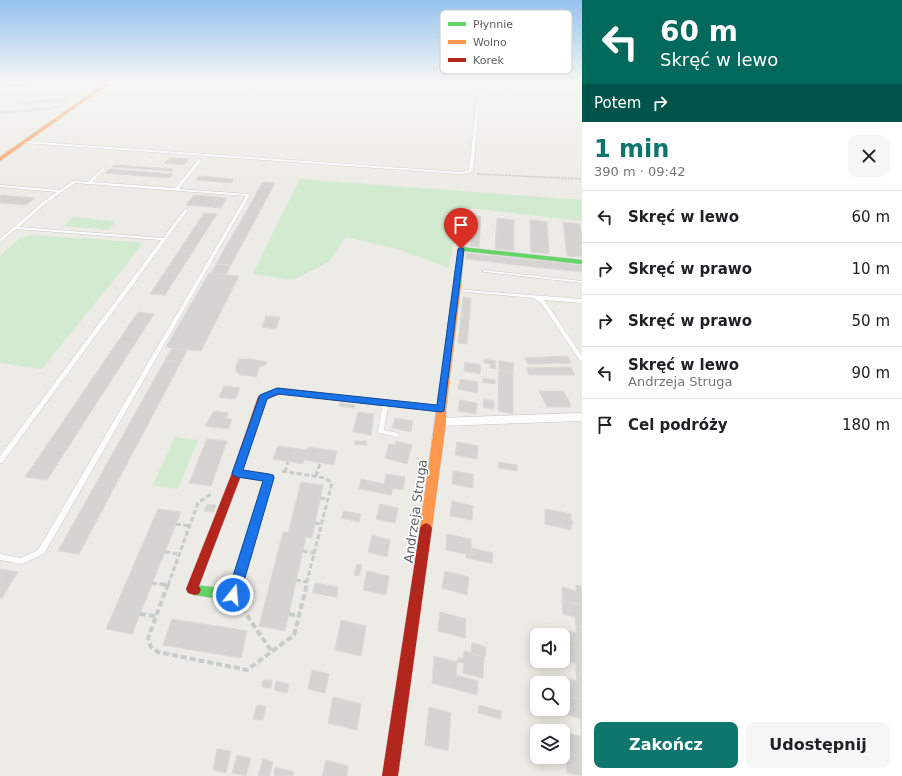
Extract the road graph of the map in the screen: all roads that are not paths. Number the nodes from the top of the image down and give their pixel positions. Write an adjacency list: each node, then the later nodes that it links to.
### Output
1 (60, 117): 3 (street)
2 (476, 117): 3 (lane)
3 (24, 142): 4 (street)
4 (0, 160)
5 (200, 160): 9 (lane)
6 (104, 168): 7 (lane)
7 (89, 183): 9 (lane); 10 (lane)
8 (0, 186): 10 (lane)
9 (176, 190): 28 (lane)
10 (60, 192): 12 (lane)
11 (186, 210): 13 (lane)
12 (15, 228): 13 (lane); 14 (lane)
13 (164, 239): 26 (lane)
14 (0, 241)
15 (582, 262): 18 (street, Andrzeja Struga)
16 (485, 271): 17 (lane)
17 (582, 282)
18 (456, 290): 19 (lane); 23 (street, Andrzeja Struga)
19 (535, 297): 20 (lane); 21 (lane)
20 (582, 301)
21 (582, 360)
22 (386, 402): 23 (street); 25 (lane); 27 (street)
23 (441, 415): 24 (street); 29 (street, Andrzeja Struga)
24 (582, 417)
25 (396, 435)
26 (0, 461)
27 (237, 473): 27 (street)
28 (0, 557)
29 (390, 776)

